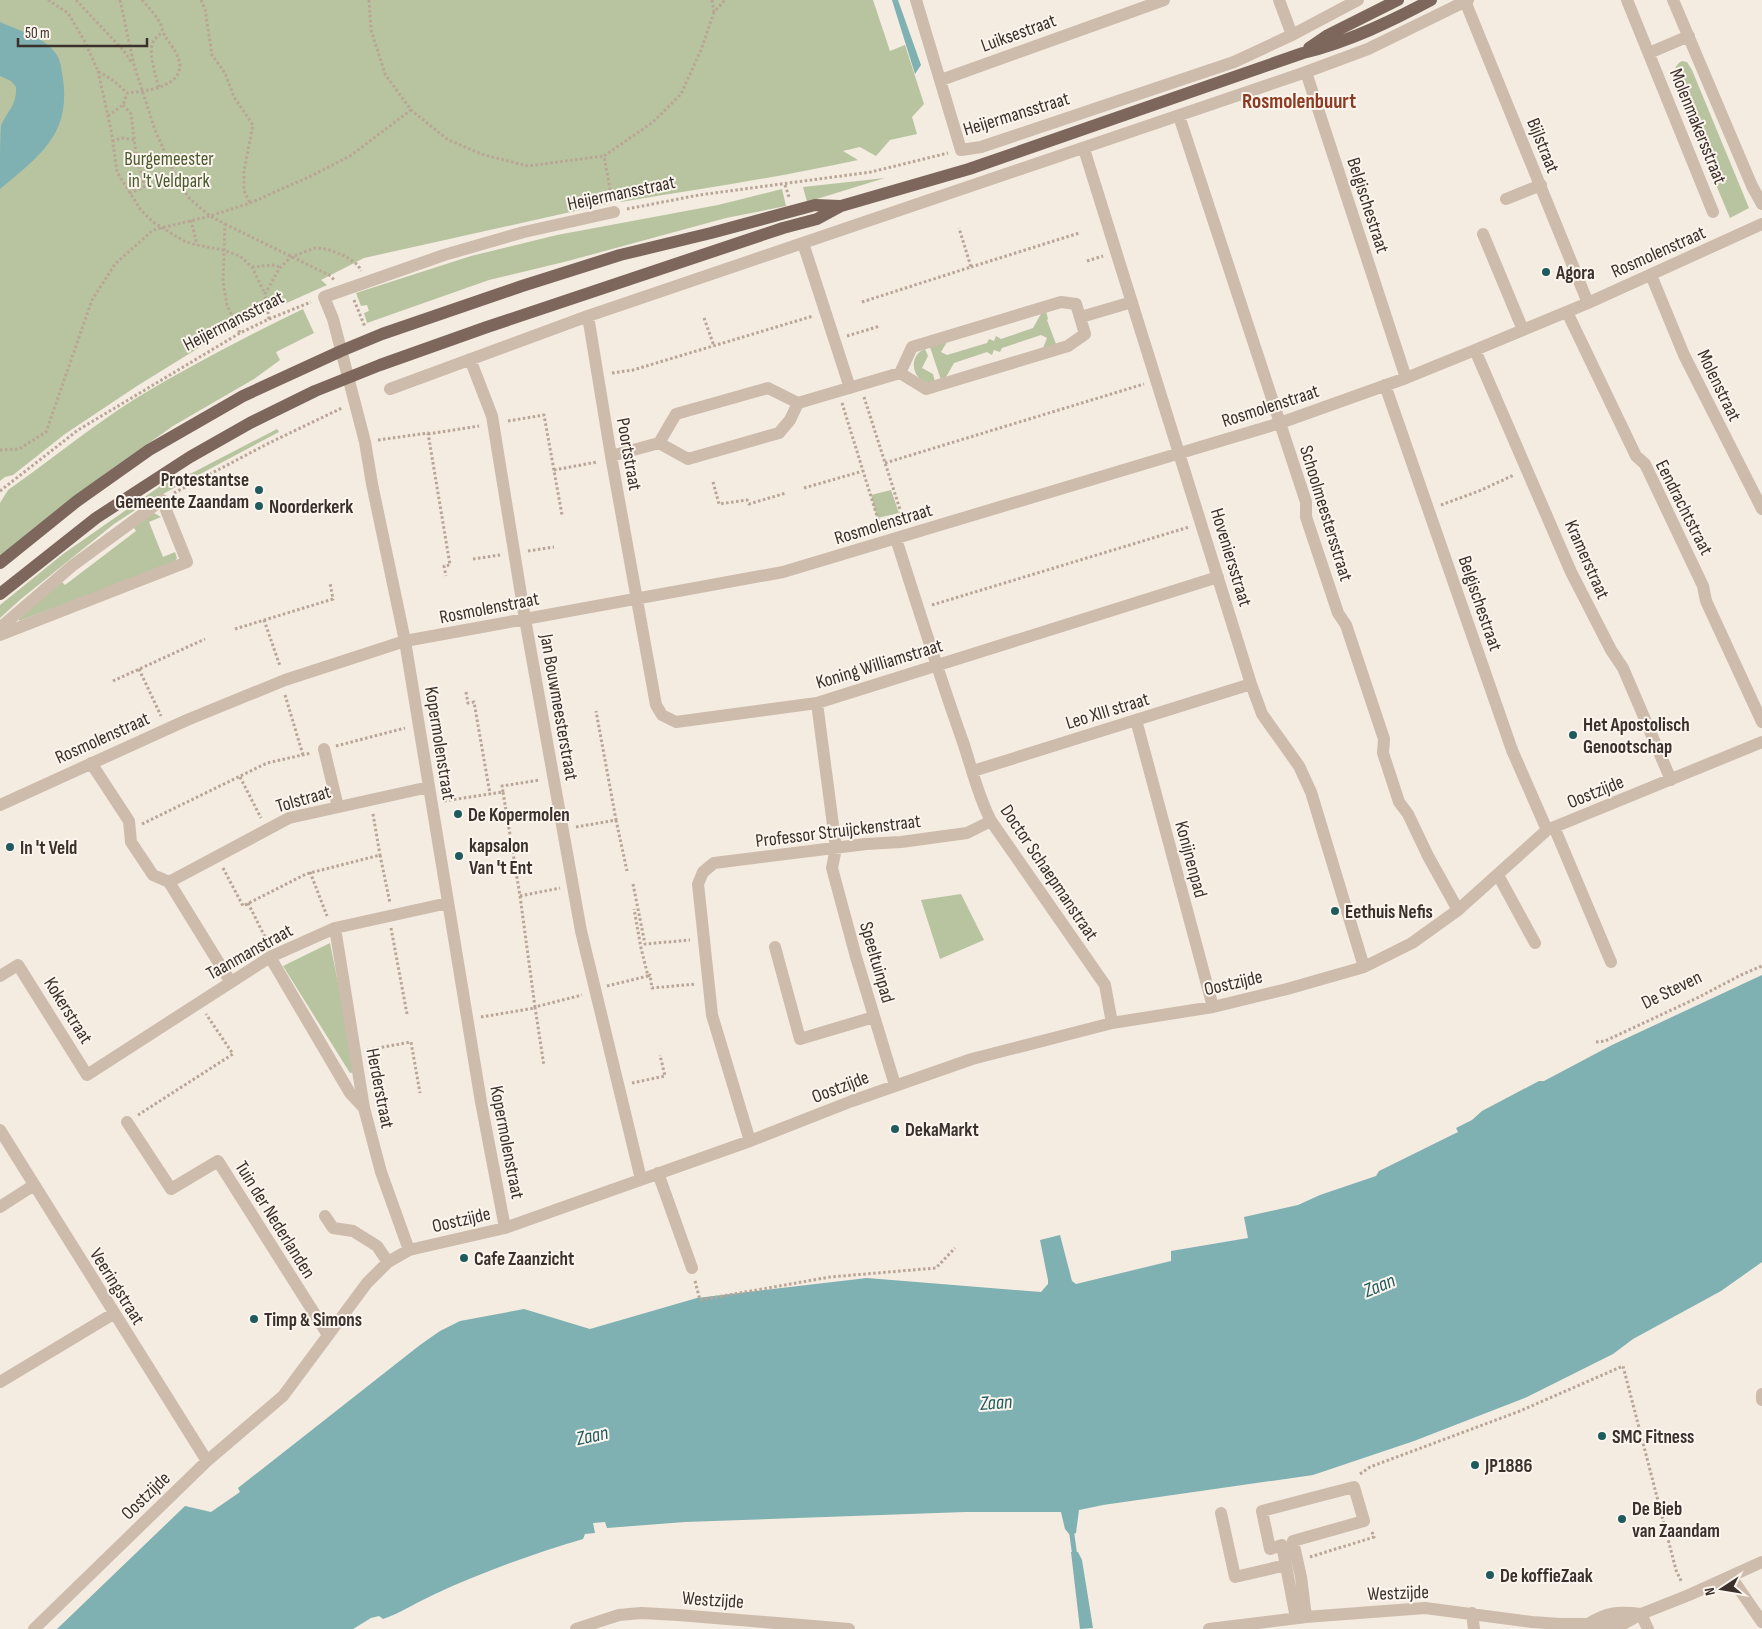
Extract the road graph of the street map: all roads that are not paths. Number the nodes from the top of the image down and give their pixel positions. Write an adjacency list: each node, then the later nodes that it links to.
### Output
1 (916, 0): 15 (street)
2 (1164, 0): 15 (street, Luiksestraat)
3 (1279, 0): 10 (street)
4 (1358, 0): 10 (street, Heijermansstraat)
5 (1398, 0): 12 (main road)
6 (1431, 0): 12 (main road)
7 (1627, 0): 13 (street, Molenmakersstraat)
8 (1673, 0): 11 (street, Molenmakersstraat)
9 (1466, 1): 14 (street); 18 (street, Bijlstraat)
10 (1292, 35): 15 (street, Heijermansstraat)
11 (1689, 36): 13 (street, Molenmakersstraat); 20 (street, Molenmakersstraat)
12 (1303, 53): 21 (main road, Heijermansstraat)
13 (1649, 53): 23 (street, Molenmakersstraat)
14 (1306, 72): 16 (street); 40 (street, Belgischestraat)
15 (941, 80)
16 (1179, 116): 17 (street); 45 (street, Schoolmeestersstraat)
17 (1084, 149): 26 (street); 29 (street, Hoveniersstraat)
18 (1541, 186): 19 (street); 30 (street, Bijlstraat)
19 (1506, 200)
20 (1762, 204)
21 (841, 206): 36 (main road, Heijermansstraat); 39 (main road, Heijermansstraat)
22 (614, 212): 28 (street, Heijermansstraat)
23 (1713, 212)
24 (1762, 224): 27 (street, Rosmolenstraat)
25 (1483, 234): 34 (street)
26 (803, 243): 32 (street); 42 (street)
27 (1651, 275): 30 (street, Rosmolenstraat); 49 (street, Molenstraat)
28 (324, 297): 36 (street, Kopermolenstraat)
29 (1132, 302): 33 (street); 47 (street, Hoveniersstraat)
30 (1588, 303): 31 (street, Rosmolenstraat)
31 (1567, 312): 34 (street, Rosmolenstraat); 63 (street, Eendrachtstraat)
32 (588, 316): 37 (street); 48 (street, Poortstraat)
33 (1081, 317): 38 (street); 38 (street)
34 (1523, 330): 35 (street, Rosmolenstraat)
35 (1475, 350): 40 (street, Rosmolenstraat); 68 (street, Kramerstraat)
36 (341, 351): 39 (street, Kopermolenstraat); 51 (main road, Heijermansstraat)
37 (470, 359): 43 (street); 55 (street, Jan Bouwmeesterstraat)
38 (900, 373): 42 (street)
39 (348, 378): 53 (main road, Heijermansstraat); 58 (street, Kopermolenstraat)
40 (1406, 378): 41 (street, Rosmolenstraat)
41 (1386, 385): 45 (street, Rosmolenstraat); 73 (street, Belgischestraat)
42 (849, 388): 44 (street)
43 (390, 390)
44 (798, 403): 46 (street); 46 (street)
45 (1280, 423): 47 (street, Rosmolenstraat); 78 (street, Schoolmeestersstraat)
46 (660, 443): 48 (street)
47 (1180, 453): 50 (street, Rosmolenstraat); 52 (street, Hoveniersstraat)
48 (611, 458): 54 (street, Poortstraat)
49 (1762, 508)
50 (897, 539): 54 (street, Rosmolenstraat); 59 (street, Doctor Schaepmanstraat)
51 (0, 563)
52 (1218, 577): 59 (street, Koning Williamstraat); 60 (street, Hoveniersstraat)
53 (0, 594)
54 (636, 598): 55 (street, Rosmolenstraat); 61 (street, Koning Williamstraat)
55 (525, 619): 58 (street, Rosmolenstraat); 97 (street, Jan Bouwmeesterstraat)
56 (0, 628): 57 (street)
57 (0, 635)
58 (405, 641): 66 (street, Rosmolenstraat); 69 (street, Kopermolenstraat)
59 (936, 666): 61 (street, Koning Williamstraat); 67 (street, Doctor Schaepmanstraat)
60 (1252, 684): 62 (street, Leo XIII straat); 84 (street, Hoveniersstraat)
61 (817, 702): 74 (street, Speeltuinpad)
62 (1136, 720): 67 (street, Leo XIII straat); 87 (street, Konijnenpad)
63 (1762, 722)
64 (1762, 742): 68 (street, Oostzijde)
65 (324, 749): 71 (street)
66 (91, 763): 70 (street, Rosmolenstraat); 76 (street)
67 (973, 771): 72 (street, Doctor Schaepmanstraat)
68 (1671, 780): 73 (street, Oostzijde)
69 (429, 787): 71 (street, Tolstraat); 77 (street, Kopermolenstraat)
70 (0, 805)
71 (338, 807): 76 (street, Tolstraat)
72 (991, 821): 74 (street, Professor Struijckenstraat); 89 (street, Doctor Schaepmanstraat)
73 (1550, 828): 75 (street, Oostzijde); 83 (street)
74 (836, 848): 88 (street, Speeltuinpad); 95 (street, Professor Struijckenstraat)
75 (1498, 875): 78 (street, Oostzijde); 80 (street)
76 (169, 882): 86 (street)
77 (448, 903): 79 (street, Taanmanstraat); 101 (street, Kopermolenstraat)
78 (1458, 910): 84 (street, Oostzijde)
79 (333, 929): 82 (street, Taanmanstraat); 92 (street, Herderstraat)
80 (1535, 943)
81 (775, 947): 88 (street)
82 (272, 956): 86 (street, Taanmanstraat); 92 (street)
83 (1611, 962)
84 (1364, 967): 87 (street, Oostzijde)
85 (0, 976): 90 (street, Kokerstraat)
86 (230, 981): 90 (street, Taanmanstraat)
87 (1213, 1007): 89 (street, Oostzijde)
88 (874, 1017): 91 (street, Speeltuinpad)
89 (1112, 1023): 91 (street, Oostzijde)
90 (87, 1075)
91 (895, 1085): 95 (street, Oostzijde)
92 (364, 1108): 102 (street, Herderstraat)
93 (127, 1122): 106 (street, Tuin der Nederlanden)
94 (0, 1130): 98 (street, Veeringstraat)
95 (750, 1142): 96 (street, Oostzijde)
96 (658, 1173): 97 (street, Oostzijde); 104 (street)
97 (642, 1179): 101 (street, Oostzijde)
98 (34, 1185): 99 (street); 105 (street, Veeringstraat)
99 (0, 1207)
100 (325, 1216): 103 (street)
101 (505, 1228): 102 (street, Oostzijde)
102 (410, 1250): 103 (street, Oostzijde)
103 (388, 1262): 106 (street, Oostzijde)
104 (692, 1268)
105 (113, 1314): 107 (street); 110 (street, Veeringstraat)
106 (328, 1336): 110 (street, Oostzijde)
107 (0, 1382)
108 (1762, 1394): 109 (street)
109 (1762, 1400)
110 (207, 1461): 121 (street, Oostzijde)
111 (1221, 1513): 113 (street)
112 (1762, 1562): 114 (street, Westzijde)
113 (1286, 1565): 117 (street); 117 (street)
114 (1731, 1577): 116 (street, Westzijde); 118 (street)
115 (1472, 1614): 117 (street, Westzijde); 120 (street, Westzijde); 125 (street)
116 (1641, 1614): 120 (street, Westzijde); 126 (street)
117 (1294, 1621): 124 (street, Westzijde)
118 (1762, 1622)
119 (799, 1626): 122 (street, Westzijde); 123 (street, Westzijde)
120 (1588, 1626)
121 (34, 1629)
122 (576, 1629)
123 (849, 1629)
124 (1209, 1629)
125 (1474, 1629)
126 (1648, 1629)

